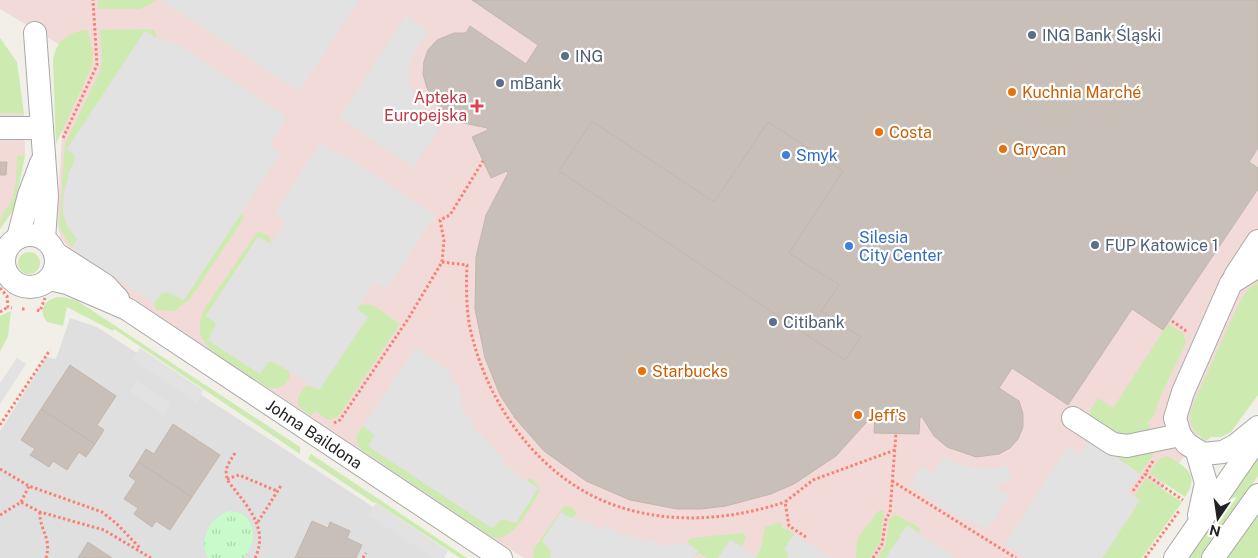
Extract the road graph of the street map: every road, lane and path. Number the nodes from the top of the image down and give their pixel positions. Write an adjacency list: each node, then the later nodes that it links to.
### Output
1 (93, 0): 5 (path)
2 (36, 33): 4 (street)
3 (0, 128): 4 (street)
4 (42, 128): 5 (street)
5 (52, 151): 7 (street); 9 (street)
6 (483, 161): 10 (path)
7 (18, 238): 9 (street); 11 (street)
8 (1258, 242): 14 (street)
9 (50, 246): 13 (street); 18 (street, Johna Baildona)
10 (442, 262): 23 (path); 43 (path)
11 (2, 264): 13 (street)
12 (1258, 266): 14 (street)
13 (50, 279): 18 (street, Johna Baildona)
14 (1231, 283): 26 (street)
15 (0, 288): 19 (path)
16 (22, 309): 17 (path)
17 (27, 309)
18 (127, 309): 56 (street, Johna Baildona)
19 (0, 312)
20 (50, 350): 22 (path)
21 (1073, 418): 26 (street)
22 (0, 425)
23 (330, 425)
24 (1258, 427): 29 (street)
25 (896, 433): 28 (path)
26 (1180, 435): 29 (street)
27 (1258, 438): 48 (street)
28 (895, 450): 35 (path); 43 (path)
29 (1196, 452): 48 (street)
30 (235, 453): 34 (path)
31 (1158, 454): 33 (path)
32 (0, 469): 37 (path)
33 (1145, 474): 39 (path); 44 (path)
34 (227, 479): 38 (path); 47 (path)
35 (892, 481): 57 (path); 58 (path)
36 (282, 484): 38 (path)
37 (29, 486): 42 (path); 50 (path)
38 (277, 491): 47 (path)
39 (1133, 491)
40 (1258, 495): 61 (street)
41 (1189, 496): 44 (path)
42 (21, 502): 45 (path); 46 (path)
43 (785, 502): 49 (path)
44 (1186, 502): 59 (path)
45 (40, 512): 50 (path); 52 (path)
46 (0, 514)
47 (258, 522): 54 (path)
48 (1195, 530): 60 (street)
49 (806, 537)
50 (142, 551): 53 (path)
51 (366, 553): 55 (path)
52 (46, 558)
53 (151, 558)
54 (255, 558)
55 (363, 558)
56 (501, 558)
57 (873, 558)
58 (1016, 558)
59 (1145, 558)
60 (1175, 558)
61 (1213, 558)

